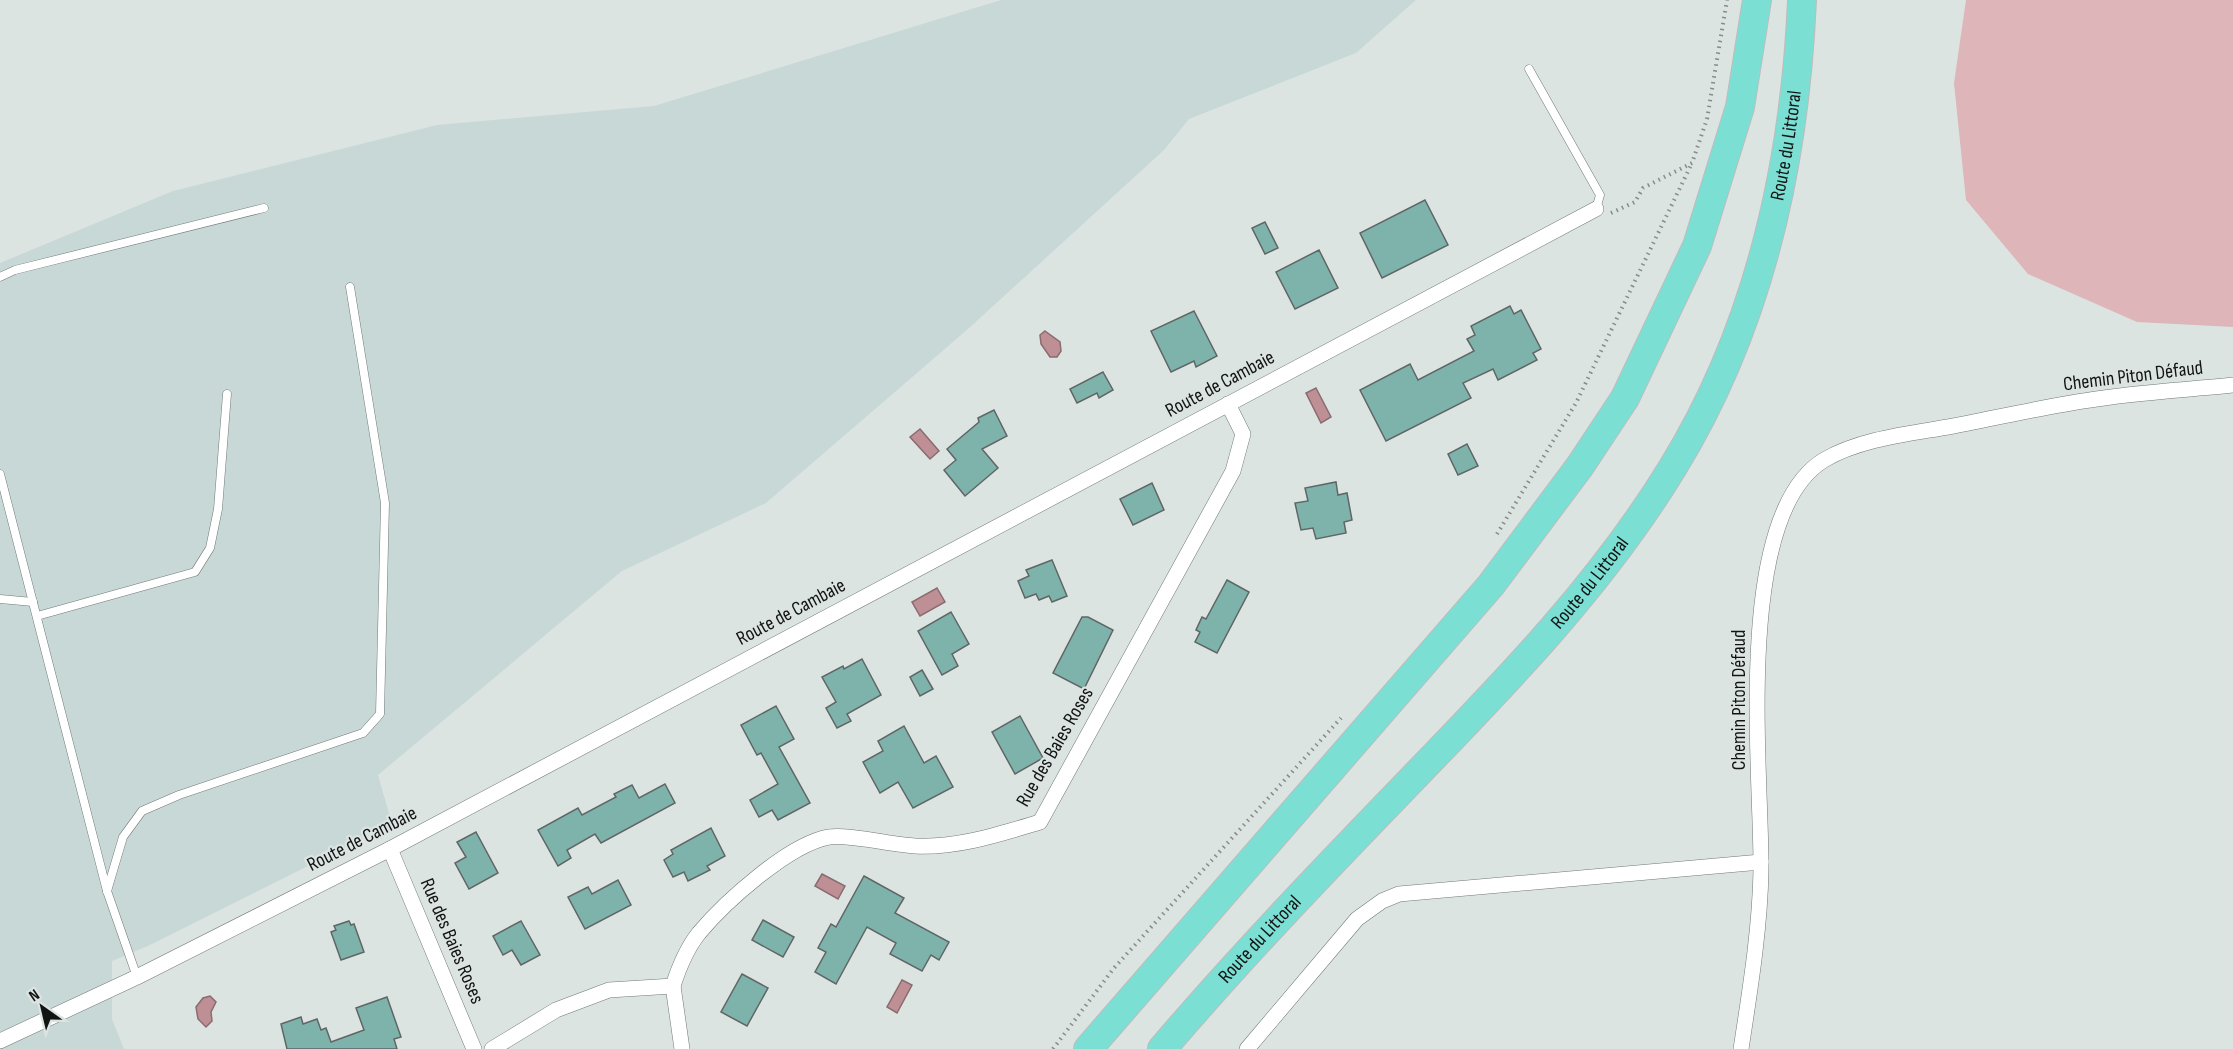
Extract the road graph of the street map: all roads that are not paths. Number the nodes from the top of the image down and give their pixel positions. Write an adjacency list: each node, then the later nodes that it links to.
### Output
1 (1757, 0): 24 (highway)
2 (1802, 0): 25 (highway, Route du Littoral)
3 (1528, 69): 5 (lane)
4 (264, 208): 6 (lane)
5 (1596, 208): 10 (street, Route de Cambaie)
6 (0, 277)
7 (350, 287): 17 (lane)
8 (2233, 385): 16 (street, Chemin Piton Défaud)
9 (227, 394): 14 (lane)
10 (1228, 404): 15 (street, Route de Cambaie); 19 (street, Rue des Baies Roses)
11 (0, 474): 13 (lane)
12 (0, 599): 13 (lane)
13 (33, 602): 14 (lane)
14 (37, 616): 17 (lane)
15 (390, 849): 18 (street, Route de Cambaie); 21 (street, Rue des Baies Roses)
16 (1761, 862): 26 (street); 27 (street, Chemin Piton Défaud)
17 (107, 891): 18 (lane)
18 (137, 978): 20 (street, Route de Cambaie)
19 (674, 986): 22 (street); 23 (street, Rue des Baies Roses)
20 (0, 1041)
21 (474, 1049)
22 (492, 1049)
23 (682, 1049)
24 (1088, 1049)
25 (1162, 1049)
26 (1247, 1049)
27 (1741, 1049)

